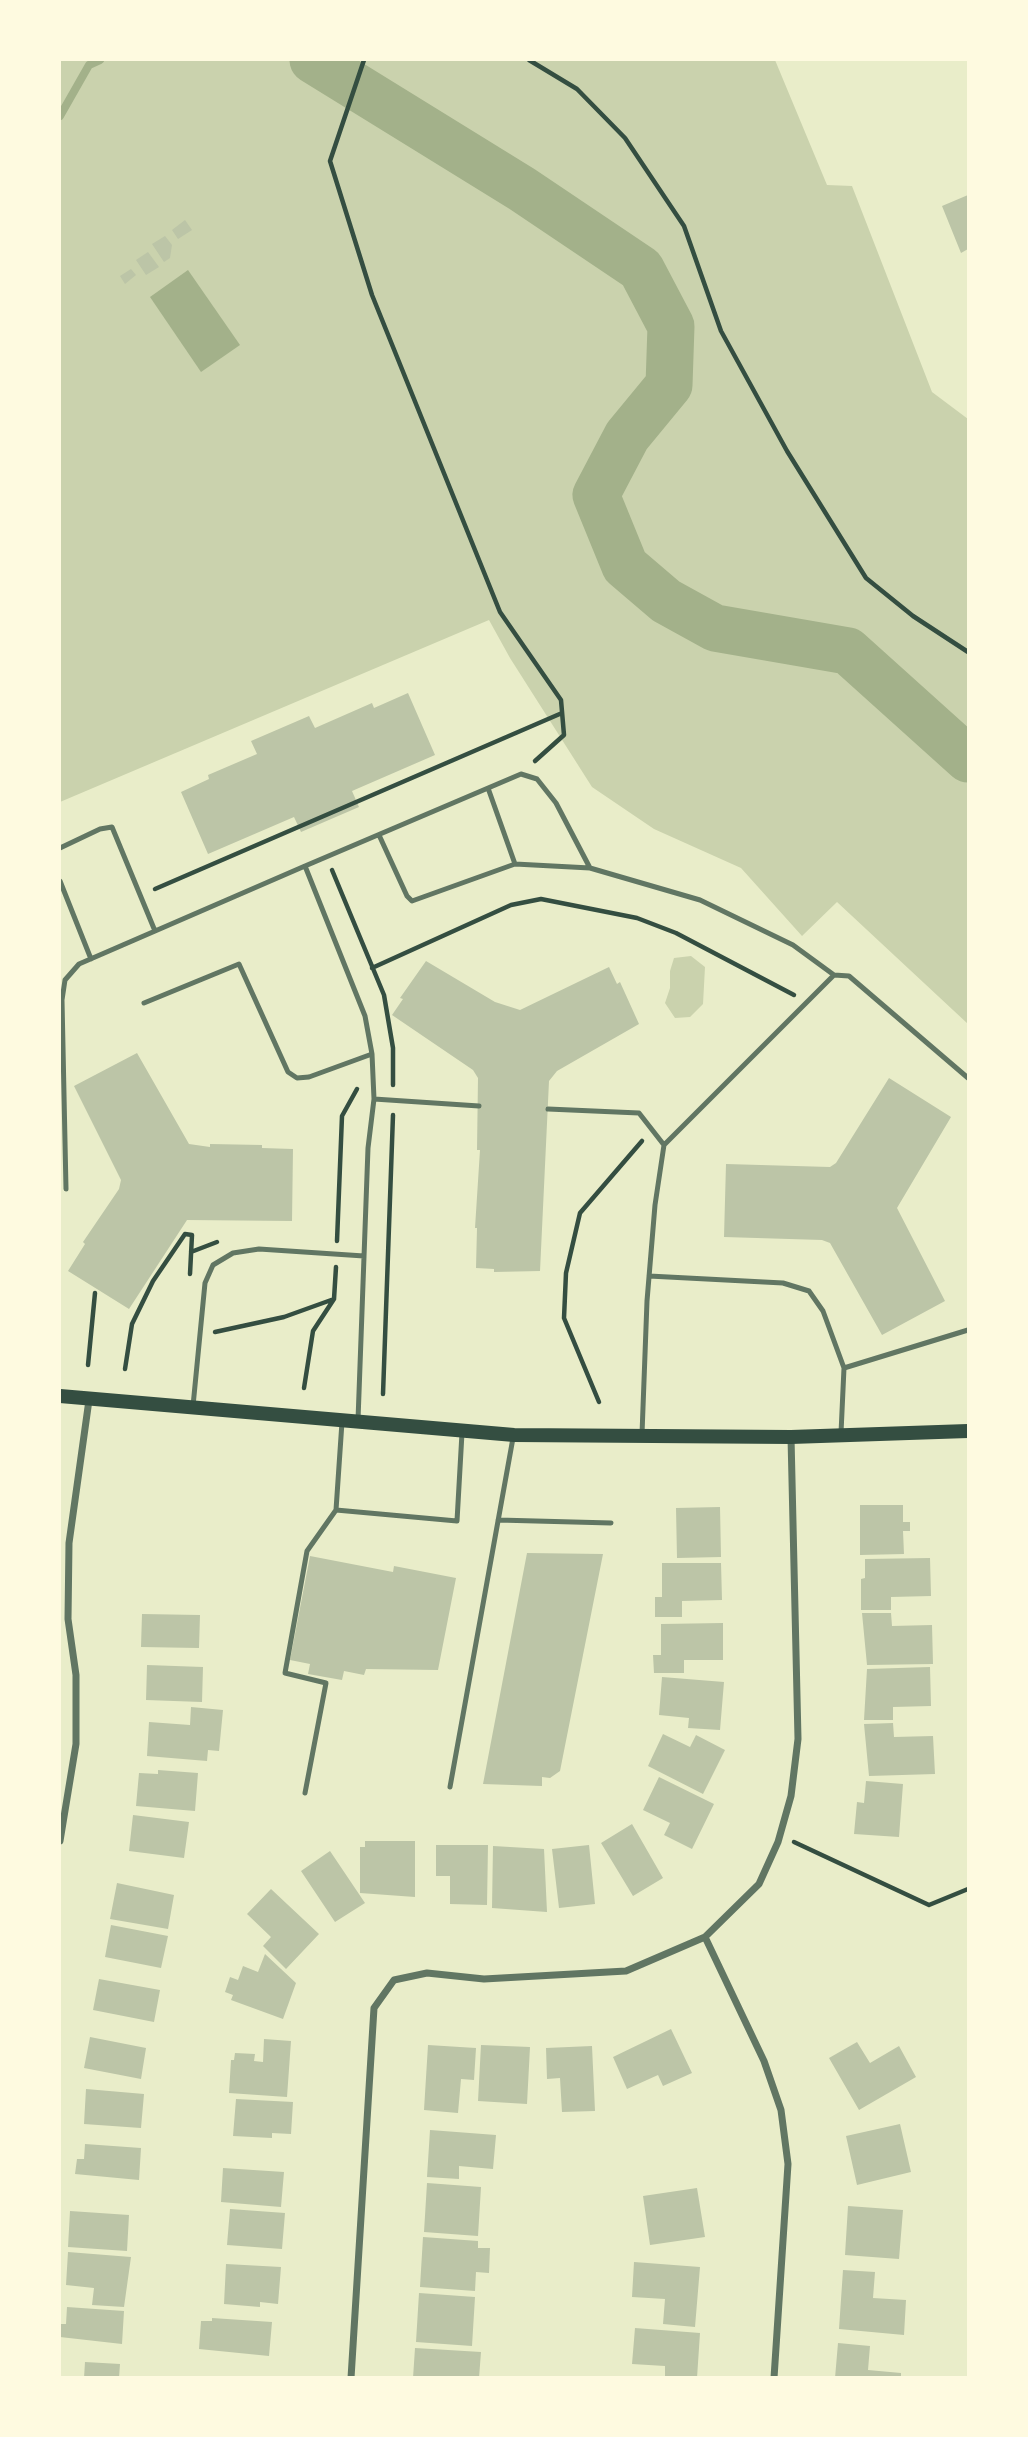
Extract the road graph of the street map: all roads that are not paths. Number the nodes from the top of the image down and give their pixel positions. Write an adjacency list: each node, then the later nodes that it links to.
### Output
1 (488, 788): 2 (lane); 4 (lane); 6 (lane)
2 (379, 835): 4 (lane); 5 (lane)
3 (60, 848): 8 (lane)
4 (515, 864): 6 (lane)
5 (305, 866): 8 (lane); 12 (lane)
6 (590, 868): 10 (lane)
7 (60, 881): 9 (lane)
8 (155, 931): 9 (lane)
9 (91, 959): 18 (lane)
10 (834, 975): 13 (lane); 17 (lane)
11 (144, 1003): 12 (lane)
12 (372, 1054): 14 (lane)
13 (968, 1078)
14 (374, 1099): 15 (lane); 19 (lane)
15 (479, 1106)
16 (548, 1109): 17 (lane)
17 (664, 1145): 20 (lane)
18 (66, 1189)
19 (364, 1256): 25 (lane); 27 (lane)
20 (649, 1276): 22 (lane); 32 (lane)
21 (968, 1329): 22 (lane)
22 (844, 1368): 31 (lane)
23 (60, 1396): 24 (main road)
24 (89, 1399): 25 (main road); 39 (street)
25 (192, 1408): 26 (main road)
26 (342, 1422): 27 (main road); 34 (lane)
27 (358, 1423): 29 (main road)
28 (968, 1431): 31 (main road)
29 (462, 1432): 30 (main road); 34 (lane)
30 (514, 1435): 32 (main road); 35 (lane)
31 (841, 1436): 33 (main road)
32 (642, 1437): 33 (main road)
33 (791, 1437): 40 (street)
34 (336, 1510): 38 (lane)
35 (498, 1520): 36 (lane); 37 (lane)
36 (611, 1523)
37 (450, 1787)
38 (306, 1793)
39 (60, 1841)
40 (705, 1937): 41 (street); 42 (street)
41 (351, 2378)
42 (774, 2378)

